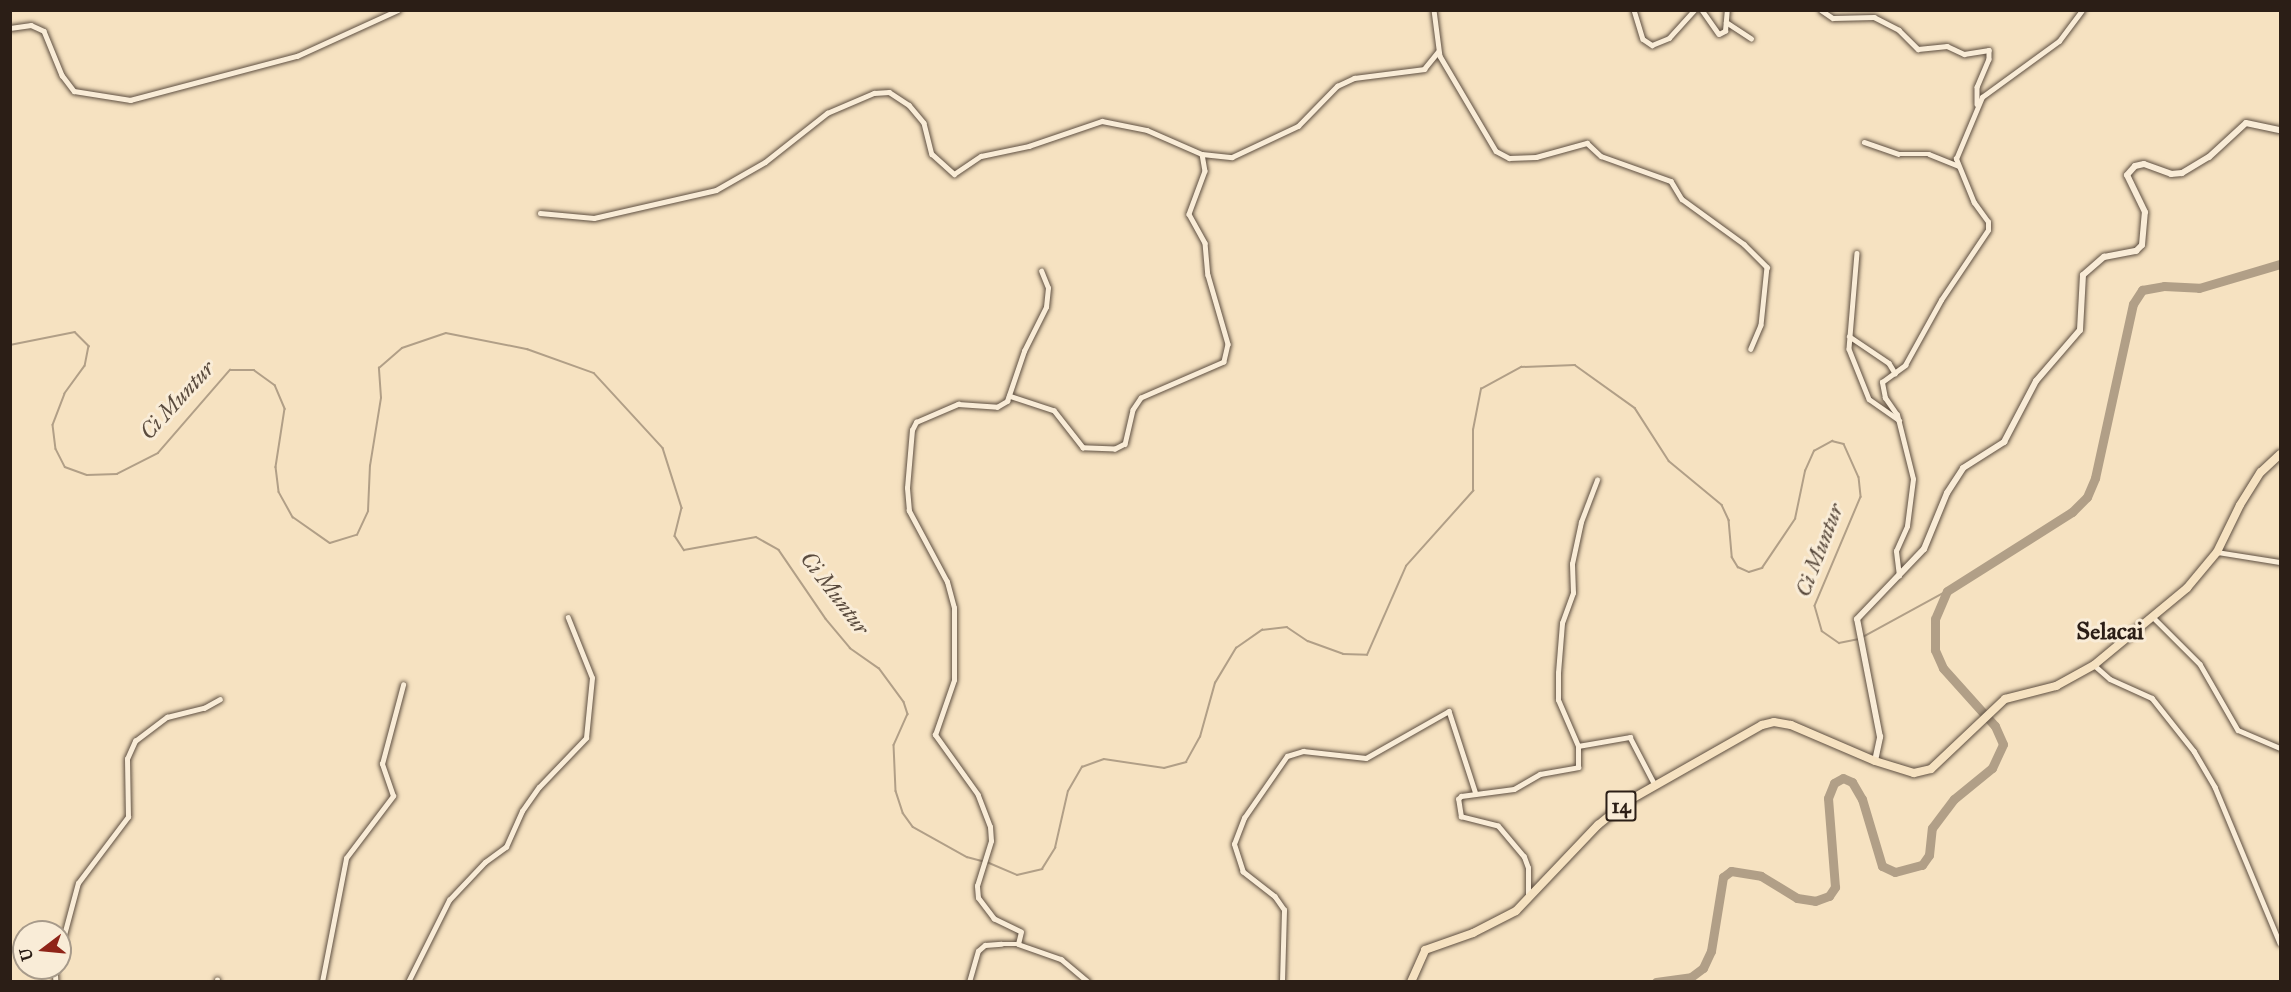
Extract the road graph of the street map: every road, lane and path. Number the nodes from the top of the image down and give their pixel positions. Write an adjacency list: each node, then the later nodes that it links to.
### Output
1 (398, 10): 10 (street)
2 (1434, 10): 12 (street)
3 (1634, 10): 4 (street)
4 (1694, 10)
5 (1702, 10): 9 (street)
6 (1726, 10): 9 (street)
7 (1821, 10): 13 (street)
8 (2082, 10): 13 (street)
9 (1726, 22): 11 (street)
10 (10, 28)
11 (1751, 38)
12 (1438, 52): 16 (street); 22 (street)
13 (1977, 106): 17 (street)
14 (2280, 130): 30 (main road)
15 (1864, 142): 17 (street)
16 (1202, 154): 18 (street); 24 (street)
17 (1958, 166): 23 (street)
18 (540, 213)
19 (1857, 253): 21 (street)
20 (1041, 271): 24 (street)
21 (1849, 336): 23 (street); 25 (street)
22 (1751, 349)
23 (1895, 373): 25 (street)
24 (1009, 396): 44 (street)
25 (1899, 420): 30 (street)
26 (2280, 454): 28 (highway, 14)
27 (1597, 480): 36 (street)
28 (2217, 552): 29 (street); 32 (highway, 14)
29 (2280, 562)
30 (1899, 576): 38 (main road)
31 (568, 618): 46 (street)
32 (2154, 618): 33 (highway, 14); 37 (street)
33 (2094, 665): 38 (highway, 14); 43 (street)
34 (403, 685): 45 (street)
35 (220, 699): 42 (street)
36 (1578, 746): 39 (street); 40 (street)
37 (2280, 748)
38 (1875, 761): 39 (highway, 14)
39 (1655, 785): 41 (highway, 14)
40 (1476, 794): 41 (street); 49 (street)
41 (1528, 899): 50 (highway, 14)
42 (68, 920)
43 (2280, 943)
44 (1018, 944): 47 (street); 48 (street)
45 (322, 981)
46 (408, 981)
47 (969, 981)
48 (1088, 981)
49 (1282, 981)
50 (1411, 981)

